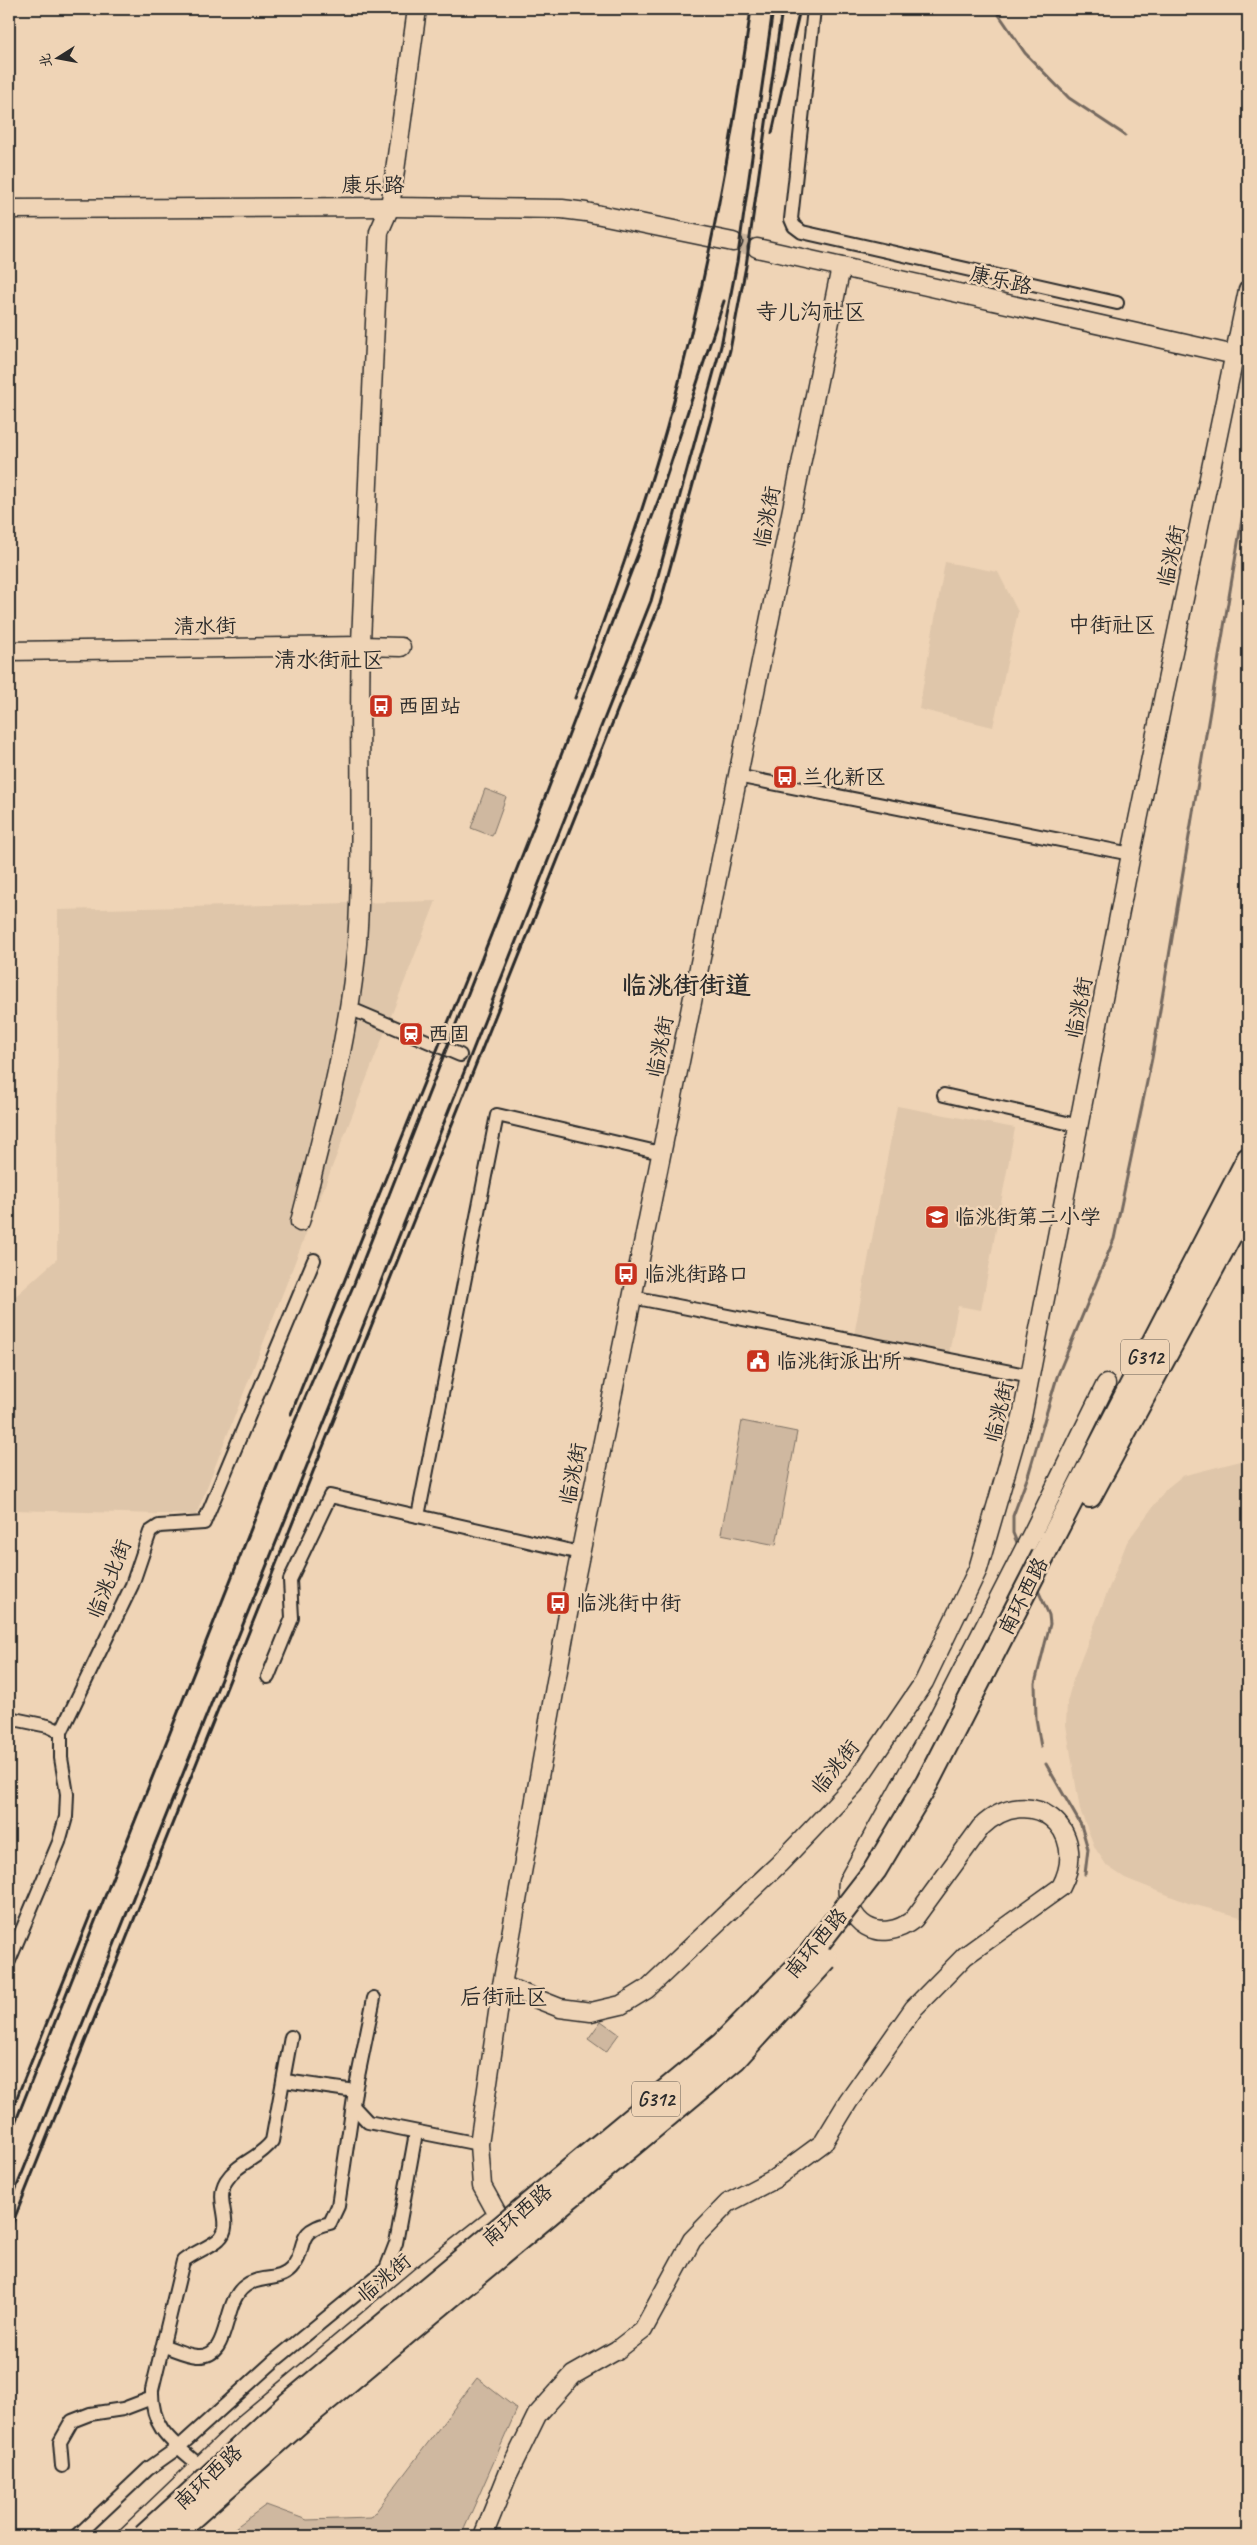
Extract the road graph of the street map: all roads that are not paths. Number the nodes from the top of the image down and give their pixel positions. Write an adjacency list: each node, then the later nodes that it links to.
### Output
1 (417, 9): 3 (street)
2 (814, 9): 9 (street)
3 (390, 207): 4 (street, 康乐路); 5 (street, 康乐路); 11 (street)
4 (9, 210)
5 (733, 242)
6 (756, 248): 7 (street, 康乐路)
7 (841, 267): 10 (street, 康乐路); 14 (street, 临洮街)
8 (1248, 290): 10 (street, 临洮街)
9 (1118, 303)
10 (1242, 355): 15 (street, 临洮街)
11 (361, 646): 12 (street, 清水街); 13 (street, 清水街); 16 (street)
12 (401, 647)
13 (9, 652)
14 (738, 776): 15 (street); 20 (street, 临洮街)
15 (1131, 854): 19 (street, 临洮街)
16 (349, 1008): 17 (street); 23 (street)
17 (460, 1055)
18 (944, 1095): 19 (street)
19 (1080, 1126): 26 (street, 临洮街)
20 (661, 1153): 25 (street, 临洮街); 28 (street)
21 (1248, 1159): 30 (highway, 南环西路 / G312)
22 (1248, 1202): 30 (highway, 南环西路 / G312)
23 (300, 1222)
24 (314, 1260): 33 (street, 临洮北街)
25 (632, 1297): 26 (street, 临洮街); 29 (street, 临洮街)
26 (1031, 1376): 35 (street, 临洮街)
27 (1106, 1384): 54 (street)
28 (418, 1516): 29 (street); 31 (street)
29 (580, 1553): 35 (street, 临洮街)
30 (1048, 1562): 52 (highway, 南环西路 / G312, bridge); 53 (highway, 南环西路 / G312, bridge)
31 (268, 1677)
32 (9, 1718): 33 (street)
33 (61, 1732): 34 (street, 临洮北街)
34 (9, 1961)
35 (502, 1985): 42 (street, 临洮街)
36 (374, 1998): 39 (street)
37 (291, 2037): 38 (street)
38 (285, 2081): 39 (street); 45 (street)
39 (355, 2091): 40 (street)
40 (354, 2107): 41 (street); 45 (street)
41 (416, 2133): 42 (street); 47 (street)
42 (479, 2144): 43 (street, 临洮街)
43 (498, 2215): 44 (street); 49 (street, 临洮街)
44 (528, 2251)
45 (164, 2346): 46 (street)
46 (152, 2398): 47 (street); 48 (street)
47 (179, 2447): 49 (street); 50 (street)
48 (62, 2466)
49 (200, 2466): 51 (street, 临洮街)
50 (77, 2536)
51 (127, 2536)
52 (144, 2536)
53 (171, 2536)
54 (482, 2536)

